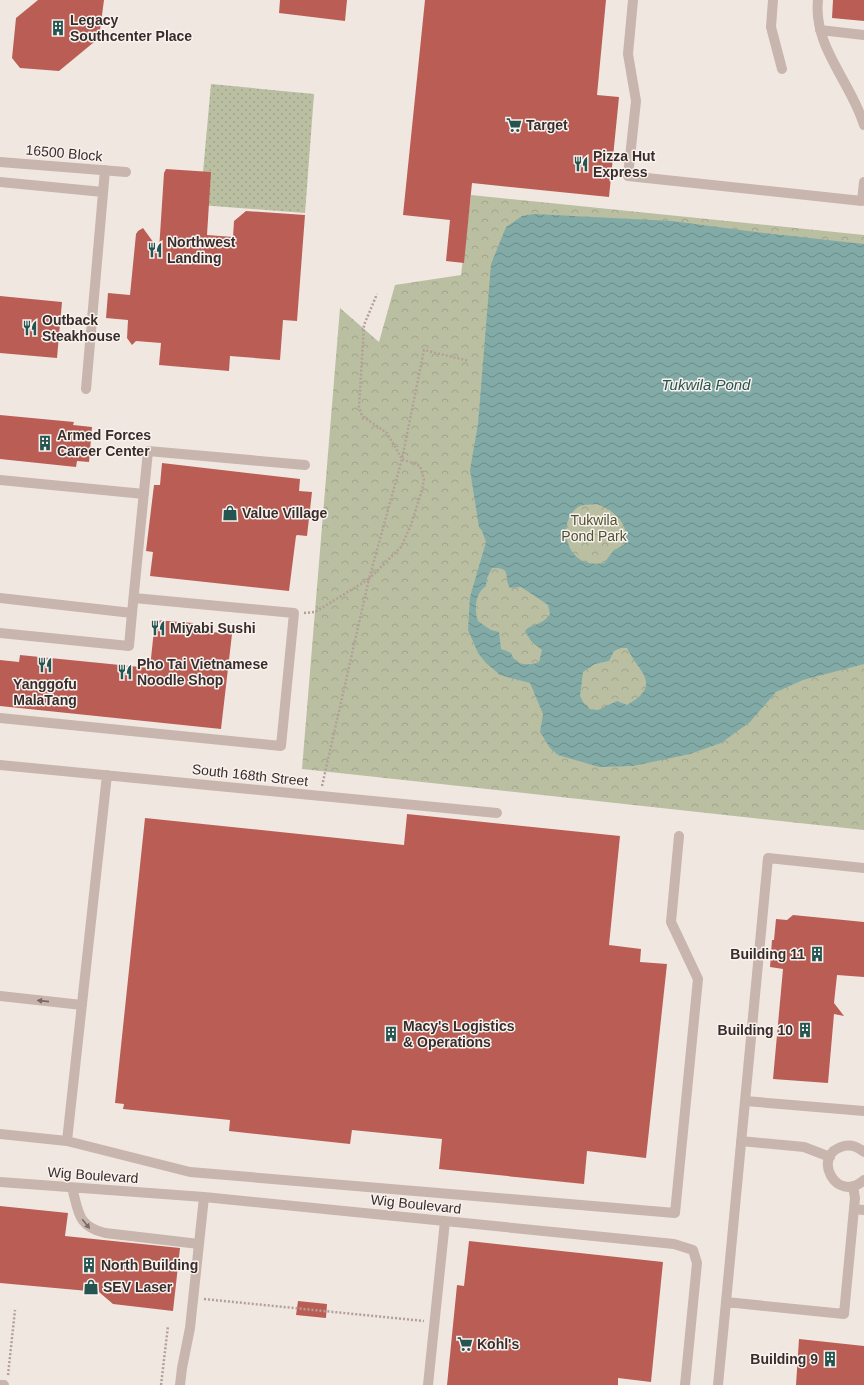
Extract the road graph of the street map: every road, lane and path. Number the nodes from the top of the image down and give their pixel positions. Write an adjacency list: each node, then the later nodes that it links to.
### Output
1 (633, 0): 12 (street)
2 (773, 0): 6 (street)
3 (818, 0): 4 (street)
4 (820, 30): 5 (street); 7 (street)
5 (864, 35)
6 (782, 69)
7 (864, 125)
8 (0, 162): 9 (street, 16500 Block)
9 (105, 170): 10 (street, 16500 Block); 13 (street)
10 (126, 172)
11 (0, 182): 13 (street)
12 (864, 182)
13 (103, 192): 16 (street)
14 (377, 294): 17 (path)
15 (469, 361): 17 (path)
16 (86, 389)
17 (402, 459): 21 (path); 21 (path)
18 (305, 465): 20 (street)
19 (0, 480): 20 (street)
20 (144, 494): 23 (street)
21 (369, 580): 25 (path); 30 (path)
22 (0, 598): 24 (street)
23 (134, 598): 24 (street); 25 (street)
24 (132, 613): 26 (street)
25 (294, 613): 27 (street)
26 (0, 632)
27 (0, 718)
28 (0, 765): 29 (street, South 168th Street)
29 (107, 775): 30 (street, South 168th Street); 35 (street)
30 (319, 796): 31 (street, South 168th Street)
31 (497, 813)
32 (679, 836): 39 (street)
33 (864, 868): 36 (street)
34 (0, 996): 35 (street, one-way to 34)
35 (82, 1004): 39 (street)
36 (745, 1101): 37 (street); 40 (street)
37 (864, 1112)
38 (0, 1134): 39 (street)
39 (67, 1141)
40 (741, 1141): 42 (street); 52 (street)
41 (864, 1152): 42 (street)
42 (830, 1157): 45 (street)
43 (864, 1180): 45 (street)
44 (0, 1182): 46 (street, Wig Boulevard)
45 (853, 1186): 48 (street)
46 (72, 1188): 47 (street, Wig Boulevard); 50 (street, one-way to 50)
47 (204, 1197): 49 (street, Wig Boulevard); 50 (street)
48 (859, 1210): 52 (street)
49 (445, 1221): 54 (street); 60 (street, Wig Boulevard)
50 (199, 1244): 51 (street)
51 (193, 1298): 54 (path); 58 (street)
52 (726, 1302): 61 (street)
53 (15, 1310): 56 (path)
54 (434, 1322): 59 (street)
55 (168, 1326): 57 (path)
56 (4, 1383)
57 (162, 1385)
58 (180, 1385)
59 (428, 1385)
60 (685, 1385)
61 (718, 1385)

